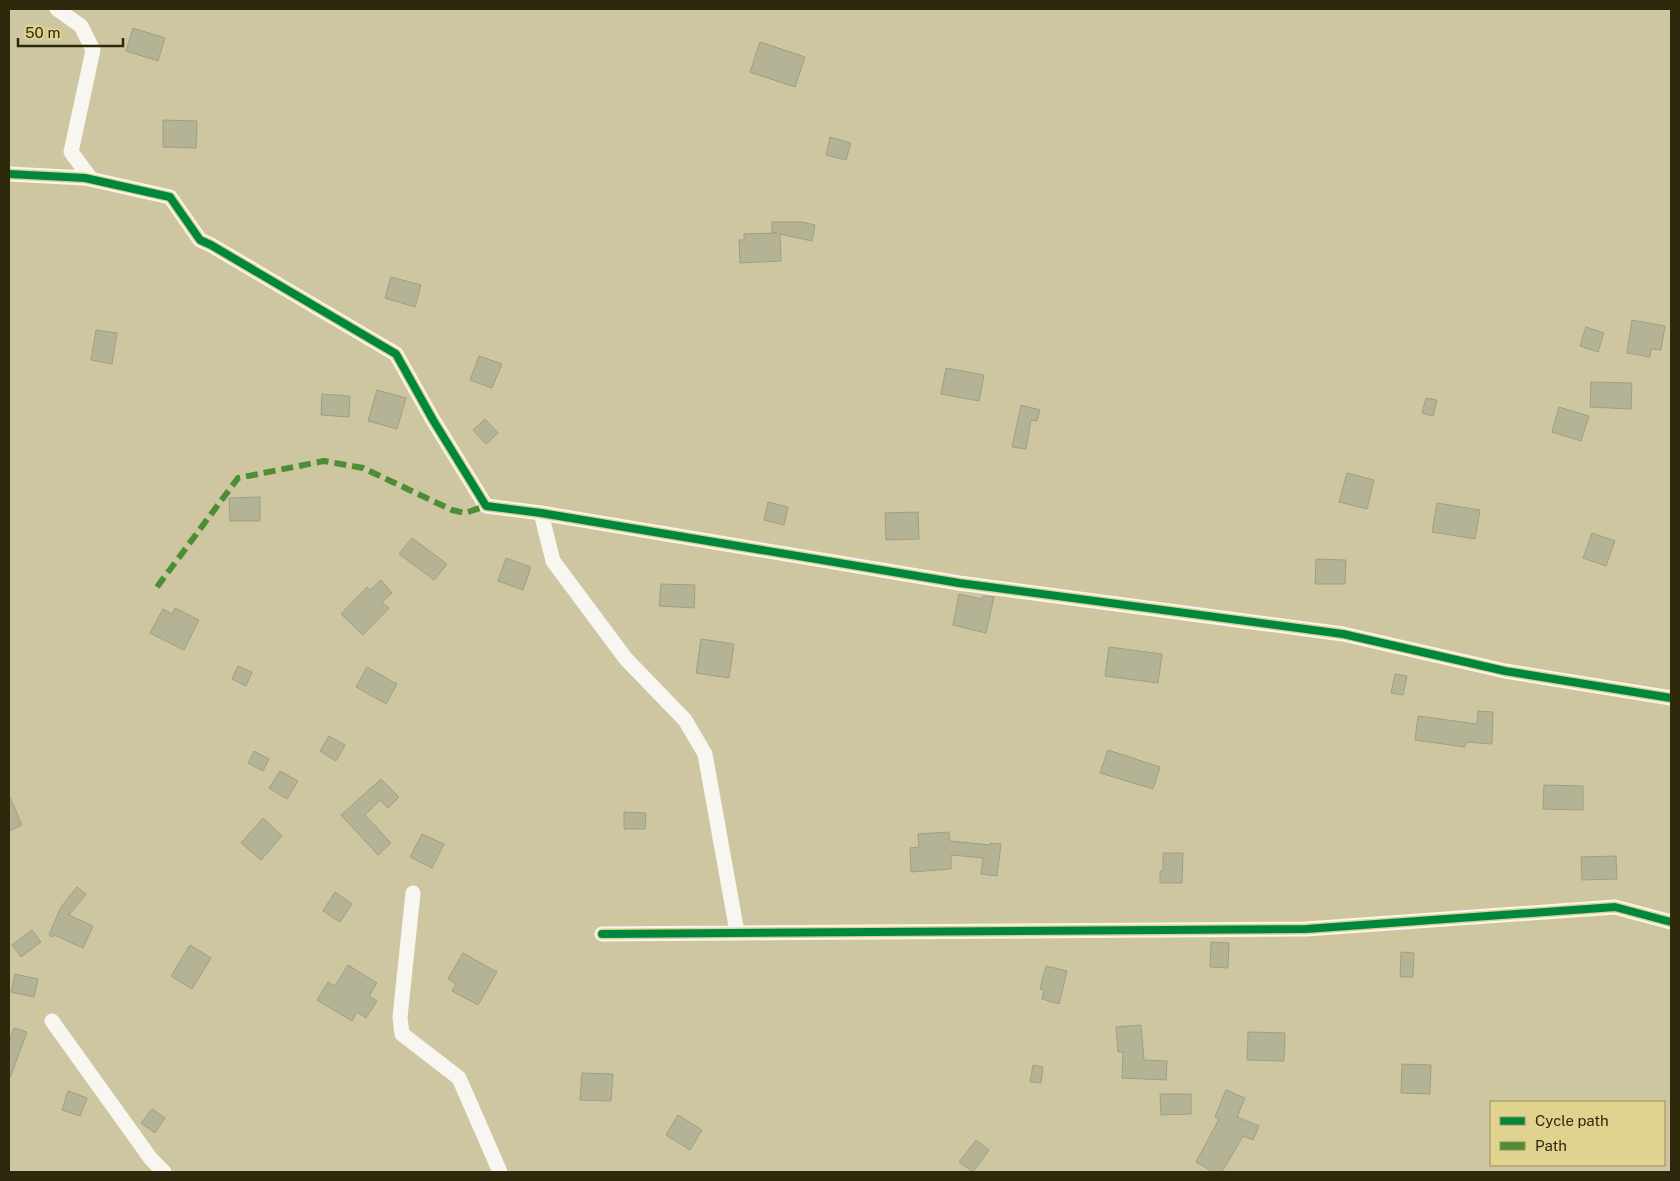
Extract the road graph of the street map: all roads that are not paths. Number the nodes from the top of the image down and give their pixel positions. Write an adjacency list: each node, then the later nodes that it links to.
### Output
1 (57, 9): 3 (street)
2 (9, 174): 3 (street)
3 (91, 179): 4 (street)
4 (541, 513): 5 (street); 8 (street)
5 (1671, 698)
6 (413, 893): 12 (street)
7 (1671, 922): 8 (street)
8 (738, 932): 9 (street)
9 (602, 934)
10 (52, 1022): 11 (street)
11 (164, 1172)
12 (500, 1172)

